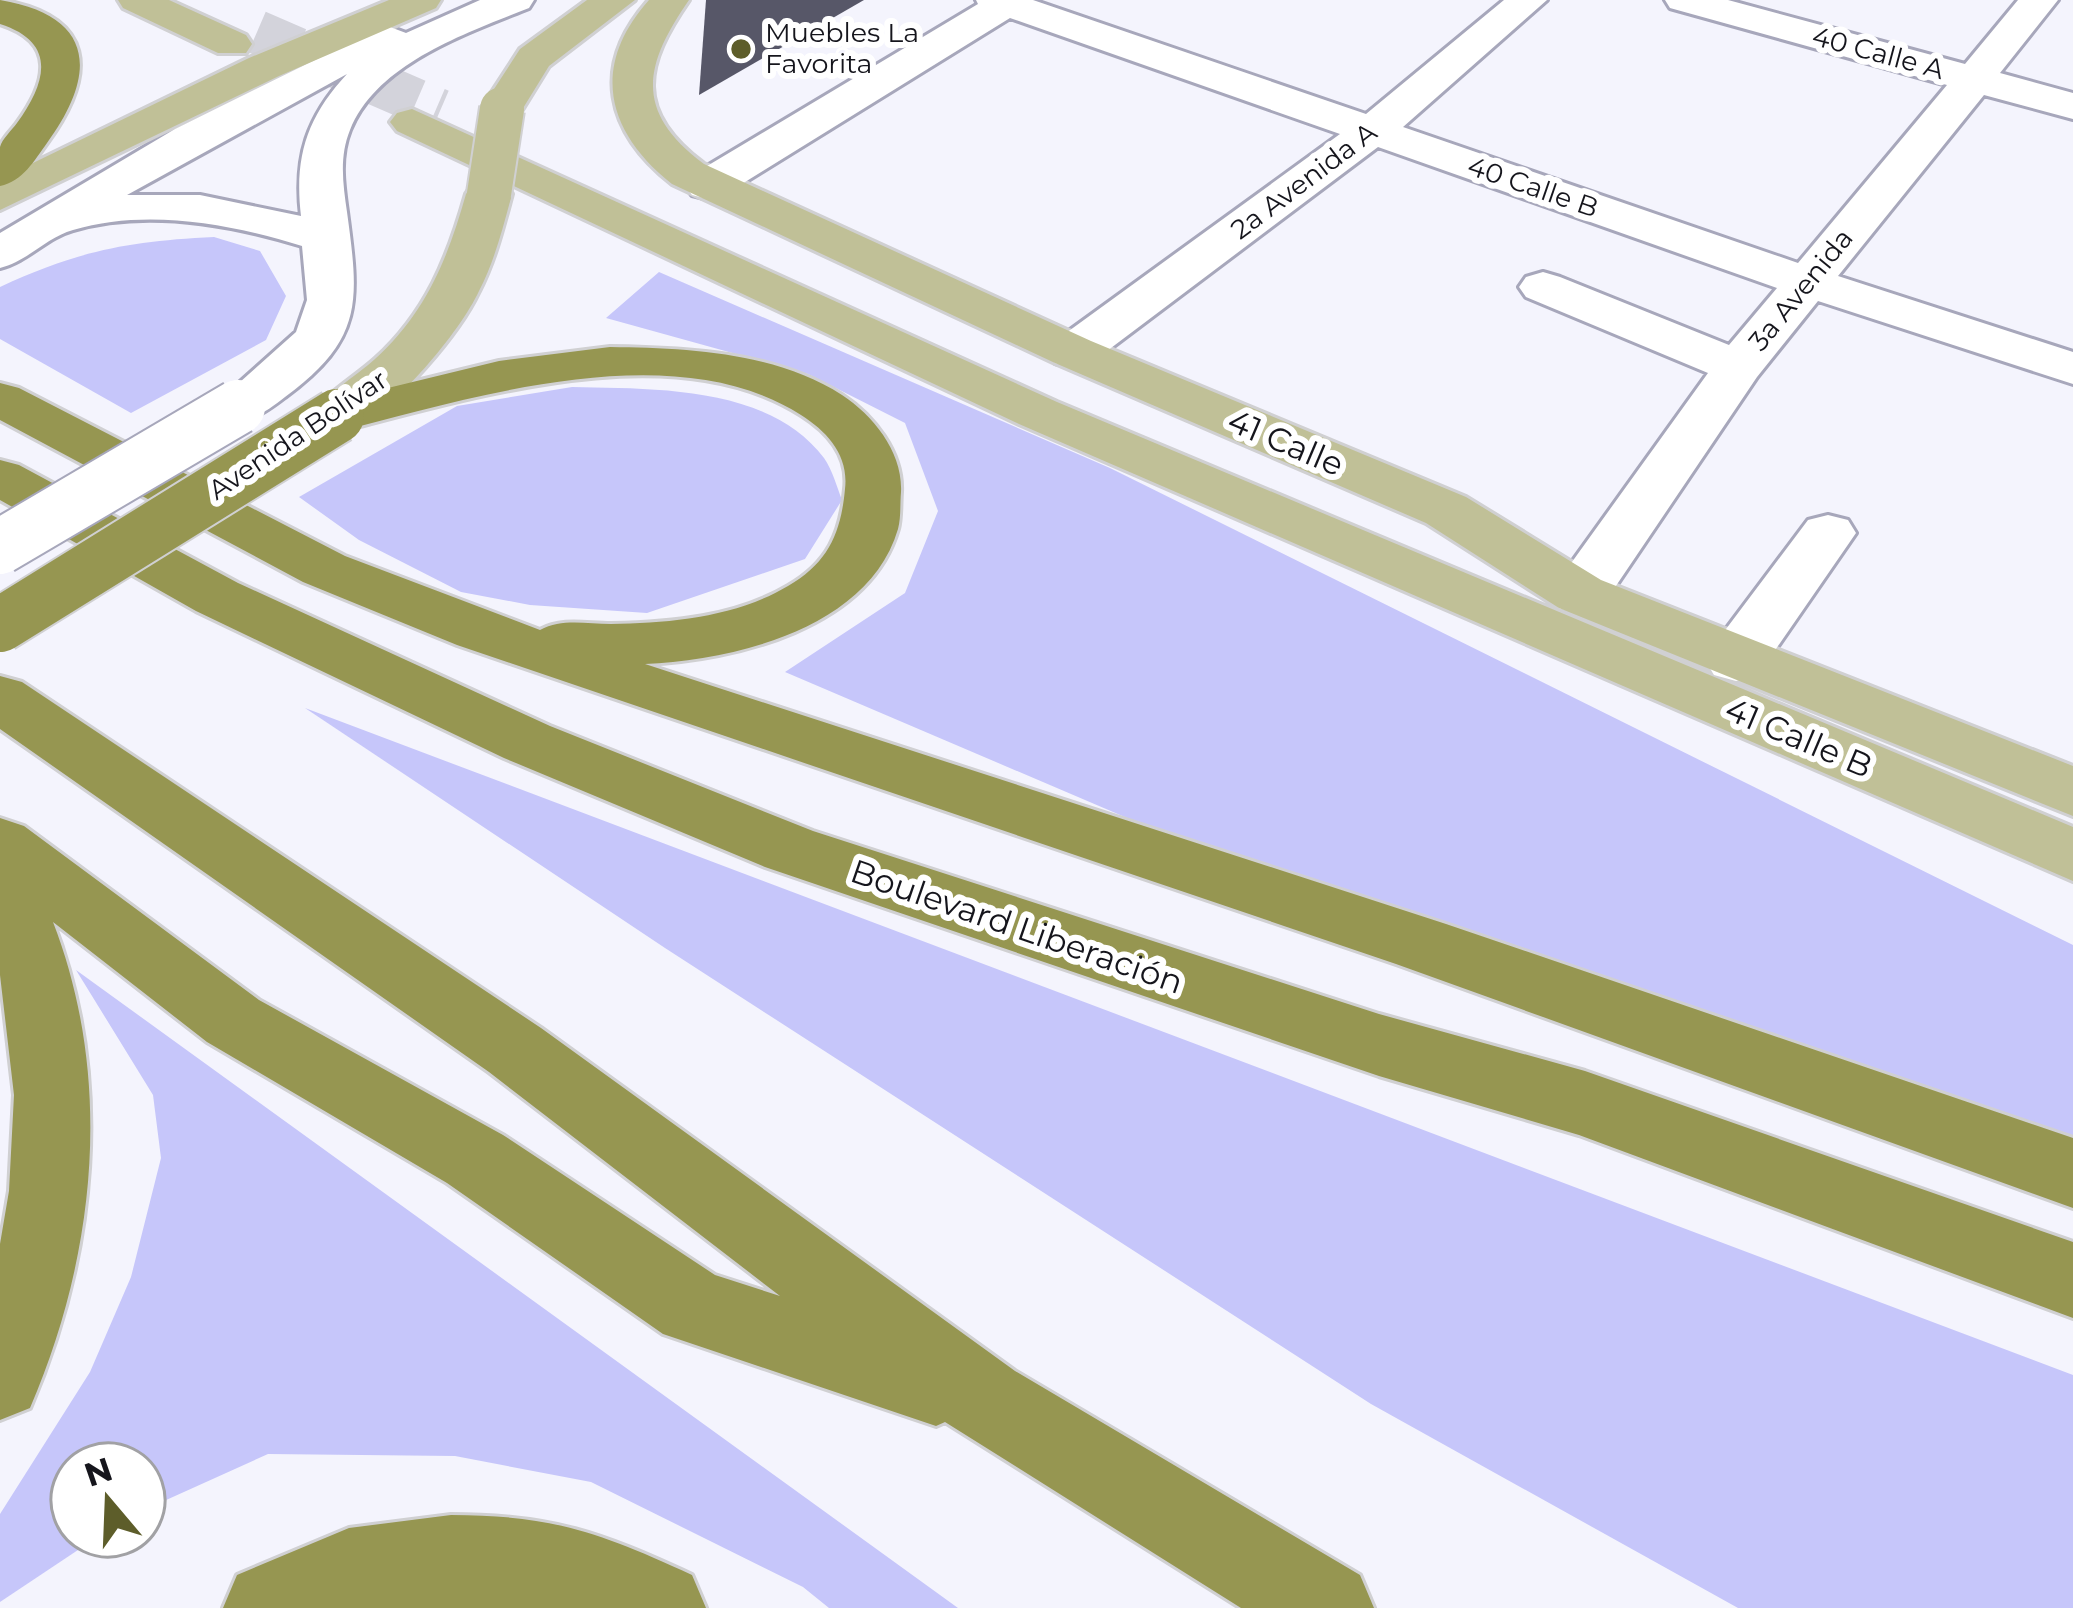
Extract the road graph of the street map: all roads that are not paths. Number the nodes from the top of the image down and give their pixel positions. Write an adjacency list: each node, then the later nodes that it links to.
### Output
1 (137, 0): 2 (main road)
2 (187, 0)
3 (422, 0): 19 (main road)
4 (482, 0): 20 (street)
5 (515, 0): 21 (street)
6 (616, 0): 29 (main road, Avenida Bolívar, bridge)
7 (670, 0): 18 (main road, 41 Calle)
8 (1528, 0): 16 (street, 2a Avenida A)
9 (1684, 0): 13 (street, 40 Calle A)
10 (2039, 0): 13 (street, 3a Avenida)
11 (1004, 1): 16 (street, 40 Calle B); 18 (street)
12 (0, 11): 17 (highway)
13 (1975, 79): 14 (street, 40 Calle A); 23 (street, 3a Avenida)
14 (2073, 106)
15 (426, 116): 33 (main road)
16 (1372, 131): 23 (street, 40 Calle B); 25 (street, 2a Avenida A)
17 (0, 173)
18 (709, 185): 25 (main road, 41 Calle)
19 (0, 196)
20 (55, 219): 21 (street); 22 (street)
21 (326, 238): 32 (street, bridge)
22 (0, 254)
23 (1807, 282): 26 (street, 3a Avenida); 27 (street, 40 Calle B)
24 (1543, 286): 26 (street)
25 (1073, 352): 33 (main road, 41 Calle)
26 (1738, 367): 33 (street, 3a Avenida)
27 (2073, 369)
28 (0, 399): 35 (highway)
29 (337, 416): 34 (highway, Avenida Bolívar, bridge); 35 (highway)
30 (0, 477): 43 (highway, Boulevard Liberación)
31 (1828, 533): 36 (street)
32 (0, 547)
33 (1552, 606): 36 (main road, 41 Calle); 40 (main road, 41 Calle B)
34 (0, 625)
35 (478, 632): 42 (highway)
36 (1736, 660): 38 (main road, 41 Calle)
37 (0, 698): 45 (highway)
38 (2073, 792)
39 (0, 844): 45 (highway)
40 (2073, 855)
41 (0, 873): 44 (highway)
42 (2073, 1173)
43 (2073, 1280)
44 (0, 1379)
45 (985, 1400): 48 (highway)
46 (270, 1608): 47 (highway)
47 (659, 1608)
48 (1327, 1608)

